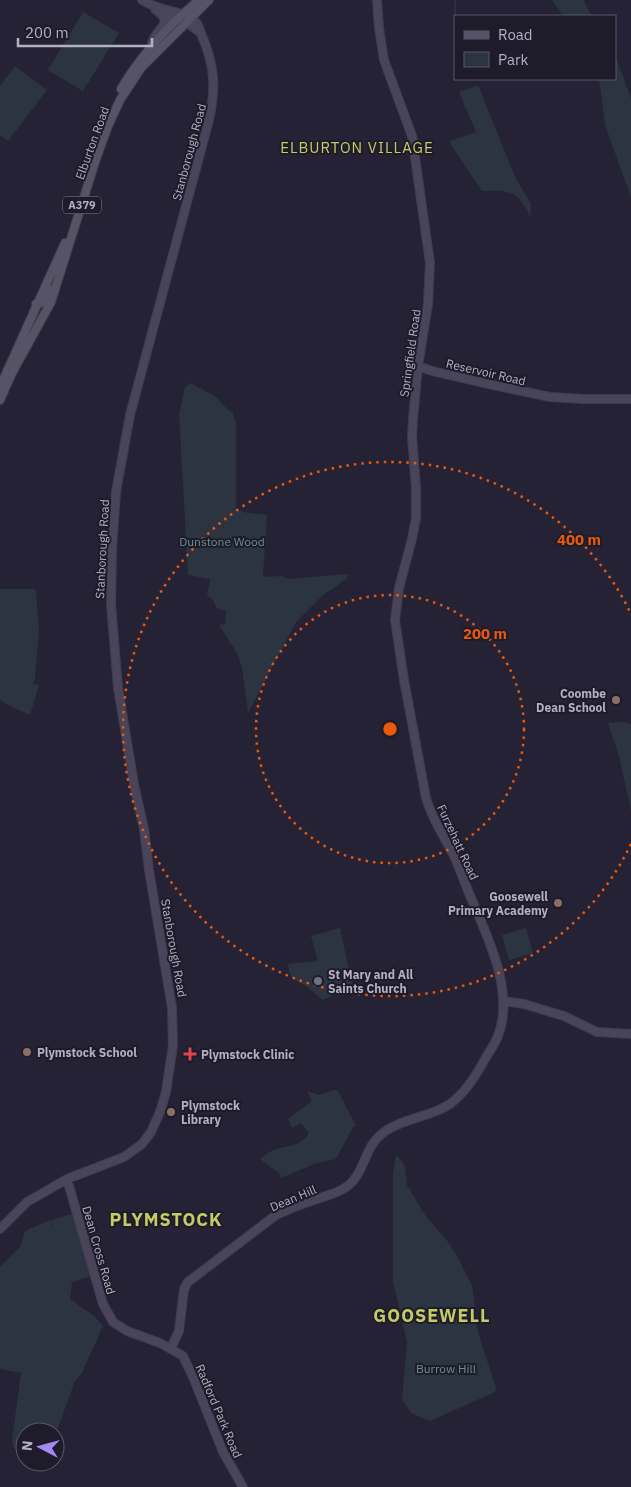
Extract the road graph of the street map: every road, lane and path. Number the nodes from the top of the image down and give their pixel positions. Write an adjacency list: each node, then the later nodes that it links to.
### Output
1 (142, 0): 5 (street)
2 (199, 0): 7 (main road, Elburton Road / A379)
3 (209, 0): 7 (main road, Elburton Road / A379)
4 (377, 0): 13 (street, Springfield Road)
5 (154, 7): 6 (street); 7 (street)
6 (163, 16): 7 (street); 8 (street)
7 (183, 19): 8 (main road, Elburton Road / A379); 9 (main road, Elburton Road / A379); 21 (street, Stanborough Road)
8 (152, 47): 10 (main road, Elburton Road / A379)
9 (58, 280): 10 (main road, A379); 11 (main road, Elburton Road / A379)
10 (36, 304): 12 (main road, Elburton Road / A379)
11 (44, 314): 12 (main road, A379); 16 (main road, Elburton Road / A379)
12 (26, 328): 14 (main road, Elburton Road / A379)
13 (418, 366): 15 (street, Reservoir Road); 17 (street, Springfield Road)
14 (0, 387)
15 (631, 399)
16 (0, 400)
17 (414, 462): 18 (street, Furzehatt Road)
18 (503, 1001): 19 (street); 20 (street, Furzehatt Road)
19 (631, 1034)
20 (402, 1122): 23 (street, Dean Hill)
21 (67, 1179): 22 (street, Stanborough Road); 23 (street, Dean Cross Road)
22 (0, 1229)
23 (171, 1348): 24 (street, Radford Park Road)
24 (243, 1487)

